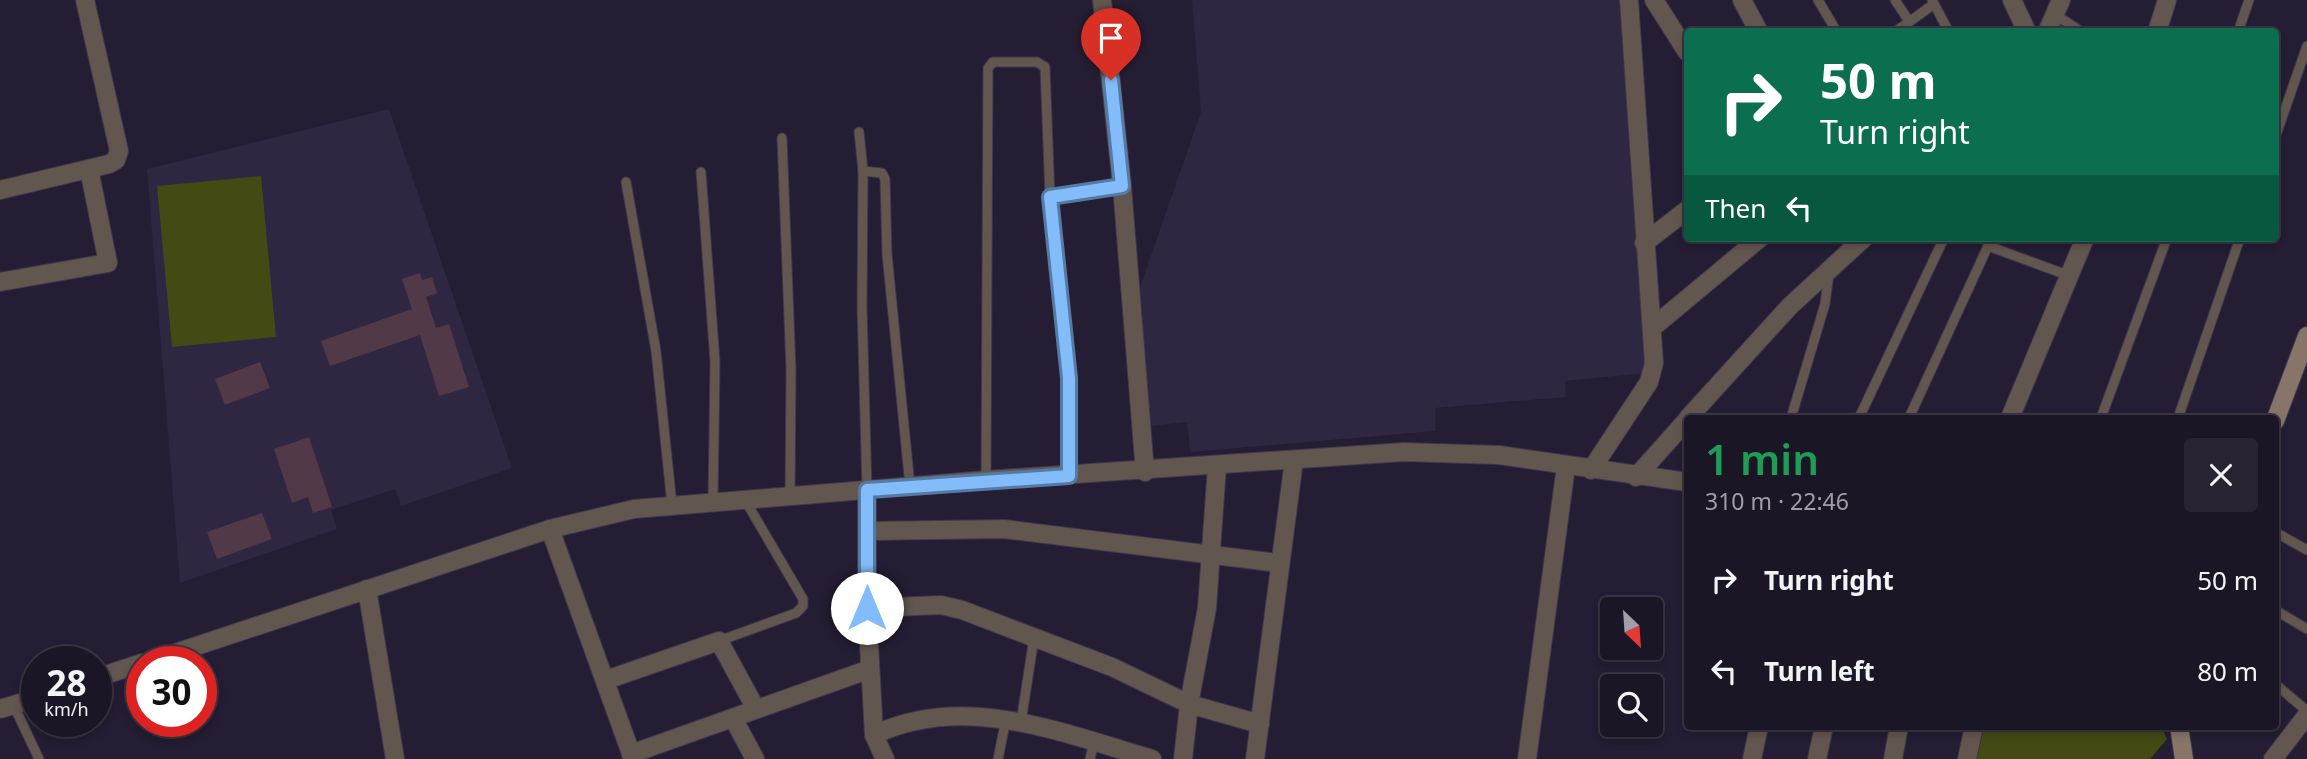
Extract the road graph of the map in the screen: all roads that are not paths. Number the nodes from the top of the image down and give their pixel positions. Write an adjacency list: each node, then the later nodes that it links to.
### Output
1 (85, 0): 28 (street)
2 (1102, 0): 32 (street)
3 (1629, 0): 43 (street)
4 (1654, 0): 24 (street)
5 (1742, 0): 14 (street)
6 (1818, 0): 15 (lane)
7 (1895, 0): 13 (lane)
8 (2012, 0): 18 (street)
9 (2167, 0): 21 (street)
10 (2249, 0): 22 (lane)
11 (1933, 2): 13 (lane); 17 (lane)
12 (2057, 7): 19 (street); 20 (lane)
13 (1909, 21): 16 (lane)
14 (1757, 28)
15 (1835, 28)
16 (1900, 28)
17 (1947, 28)
18 (2025, 28)
19 (2049, 28)
20 (2078, 28)
21 (2158, 28)
22 (2239, 28)
23 (2307, 46): 25 (lane)
24 (1684, 47)
25 (2279, 126)
26 (859, 132): 29 (lane)
27 (782, 138): 69 (lane)
28 (89, 169): 33 (street); 46 (street)
29 (863, 171): 67 (lane); 68 (lane)
30 (701, 172): 71 (lane)
31 (626, 182): 72 (lane)
32 (1122, 186): 34 (lane); 62 (street)
33 (0, 191)
34 (1050, 197): 63 (lane); 65 (lane)
35 (1684, 212): 43 (street)
36 (1755, 242): 47 (street)
37 (1859, 242): 44 (street)
38 (1942, 242): 51 (lane)
39 (1990, 242): 45 (lane); 52 (lane)
40 (2083, 242): 45 (street)
41 (2166, 242): 54 (lane)
42 (2239, 242): 55 (lane)
43 (1644, 243): 47 (street)
44 (1829, 268): 49 (street); 50 (lane)
45 (2070, 276): 53 (street)
46 (0, 282)
47 (1652, 328): 61 (street)
48 (2307, 335): 56 (street)
49 (1692, 415)
50 (1792, 415)
51 (1860, 415)
52 (1910, 415)
53 (2011, 415)
54 (2102, 415)
55 (2179, 415)
56 (2277, 415)
57 (1684, 423): 64 (street)
58 (1294, 460): 59 (street); 60 (street); 78 (street)
59 (1217, 466): 62 (street); 77 (street)
60 (1566, 466): 61 (street); 112 (street)
61 (1591, 470): 64 (street)
62 (1145, 472): 63 (street)
63 (1069, 476): 65 (street)
64 (1636, 477): 66 (street)
65 (986, 480): 67 (street)
66 (1684, 482)
67 (910, 486): 68 (street)
68 (867, 490): 69 (street); 74 (street)
69 (790, 496): 70 (street)
70 (744, 499): 71 (street); 84 (lane)
71 (713, 501): 72 (street)
72 (672, 505): 73 (street)
73 (550, 529): 79 (street); 87 (street)
74 (867, 531): 77 (street); 80 (street)
75 (2279, 534): 76 (lane)
76 (2307, 550)
77 (1212, 557): 78 (street); 89 (street)
78 (1278, 562): 95 (street)
79 (367, 589): 85 (street); 105 (street)
80 (867, 608): 83 (street); 86 (street)
81 (2279, 612): 82 (lane)
82 (2307, 629)
83 (1034, 638): 89 (street); 94 (lane)
84 (719, 641): 87 (street); 91 (street)
85 (196, 646)
86 (870, 669): 91 (street); 101 (street)
87 (606, 680): 103 (street)
88 (2279, 688): 92 (lane)
89 (1189, 704): 95 (street); 110 (street)
90 (7, 707): 104 (lane)
91 (756, 709): 93 (street)
92 (2307, 713): 118 (street)
93 (733, 718): 103 (street); 106 (street)
94 (1013, 720): 101 (street); 102 (street); 108 (lane)
95 (1259, 724): 111 (street)
96 (1758, 730): 113 (street)
97 (1823, 730): 114 (street)
98 (1898, 730): 115 (street)
99 (1972, 730): 116 (street)
100 (2180, 730): 117 (street)
101 (873, 735): 107 (street)
102 (1092, 751): 109 (street)
103 (632, 756)
104 (39, 759)
105 (395, 759)
106 (755, 759)
107 (886, 759)
108 (998, 759)
109 (1152, 759)
110 (1183, 759)
111 (1255, 759)
112 (1527, 759)
113 (1752, 759)
114 (1817, 759)
115 (1893, 759)
116 (1967, 759)
117 (2185, 759)
118 (2273, 759)

